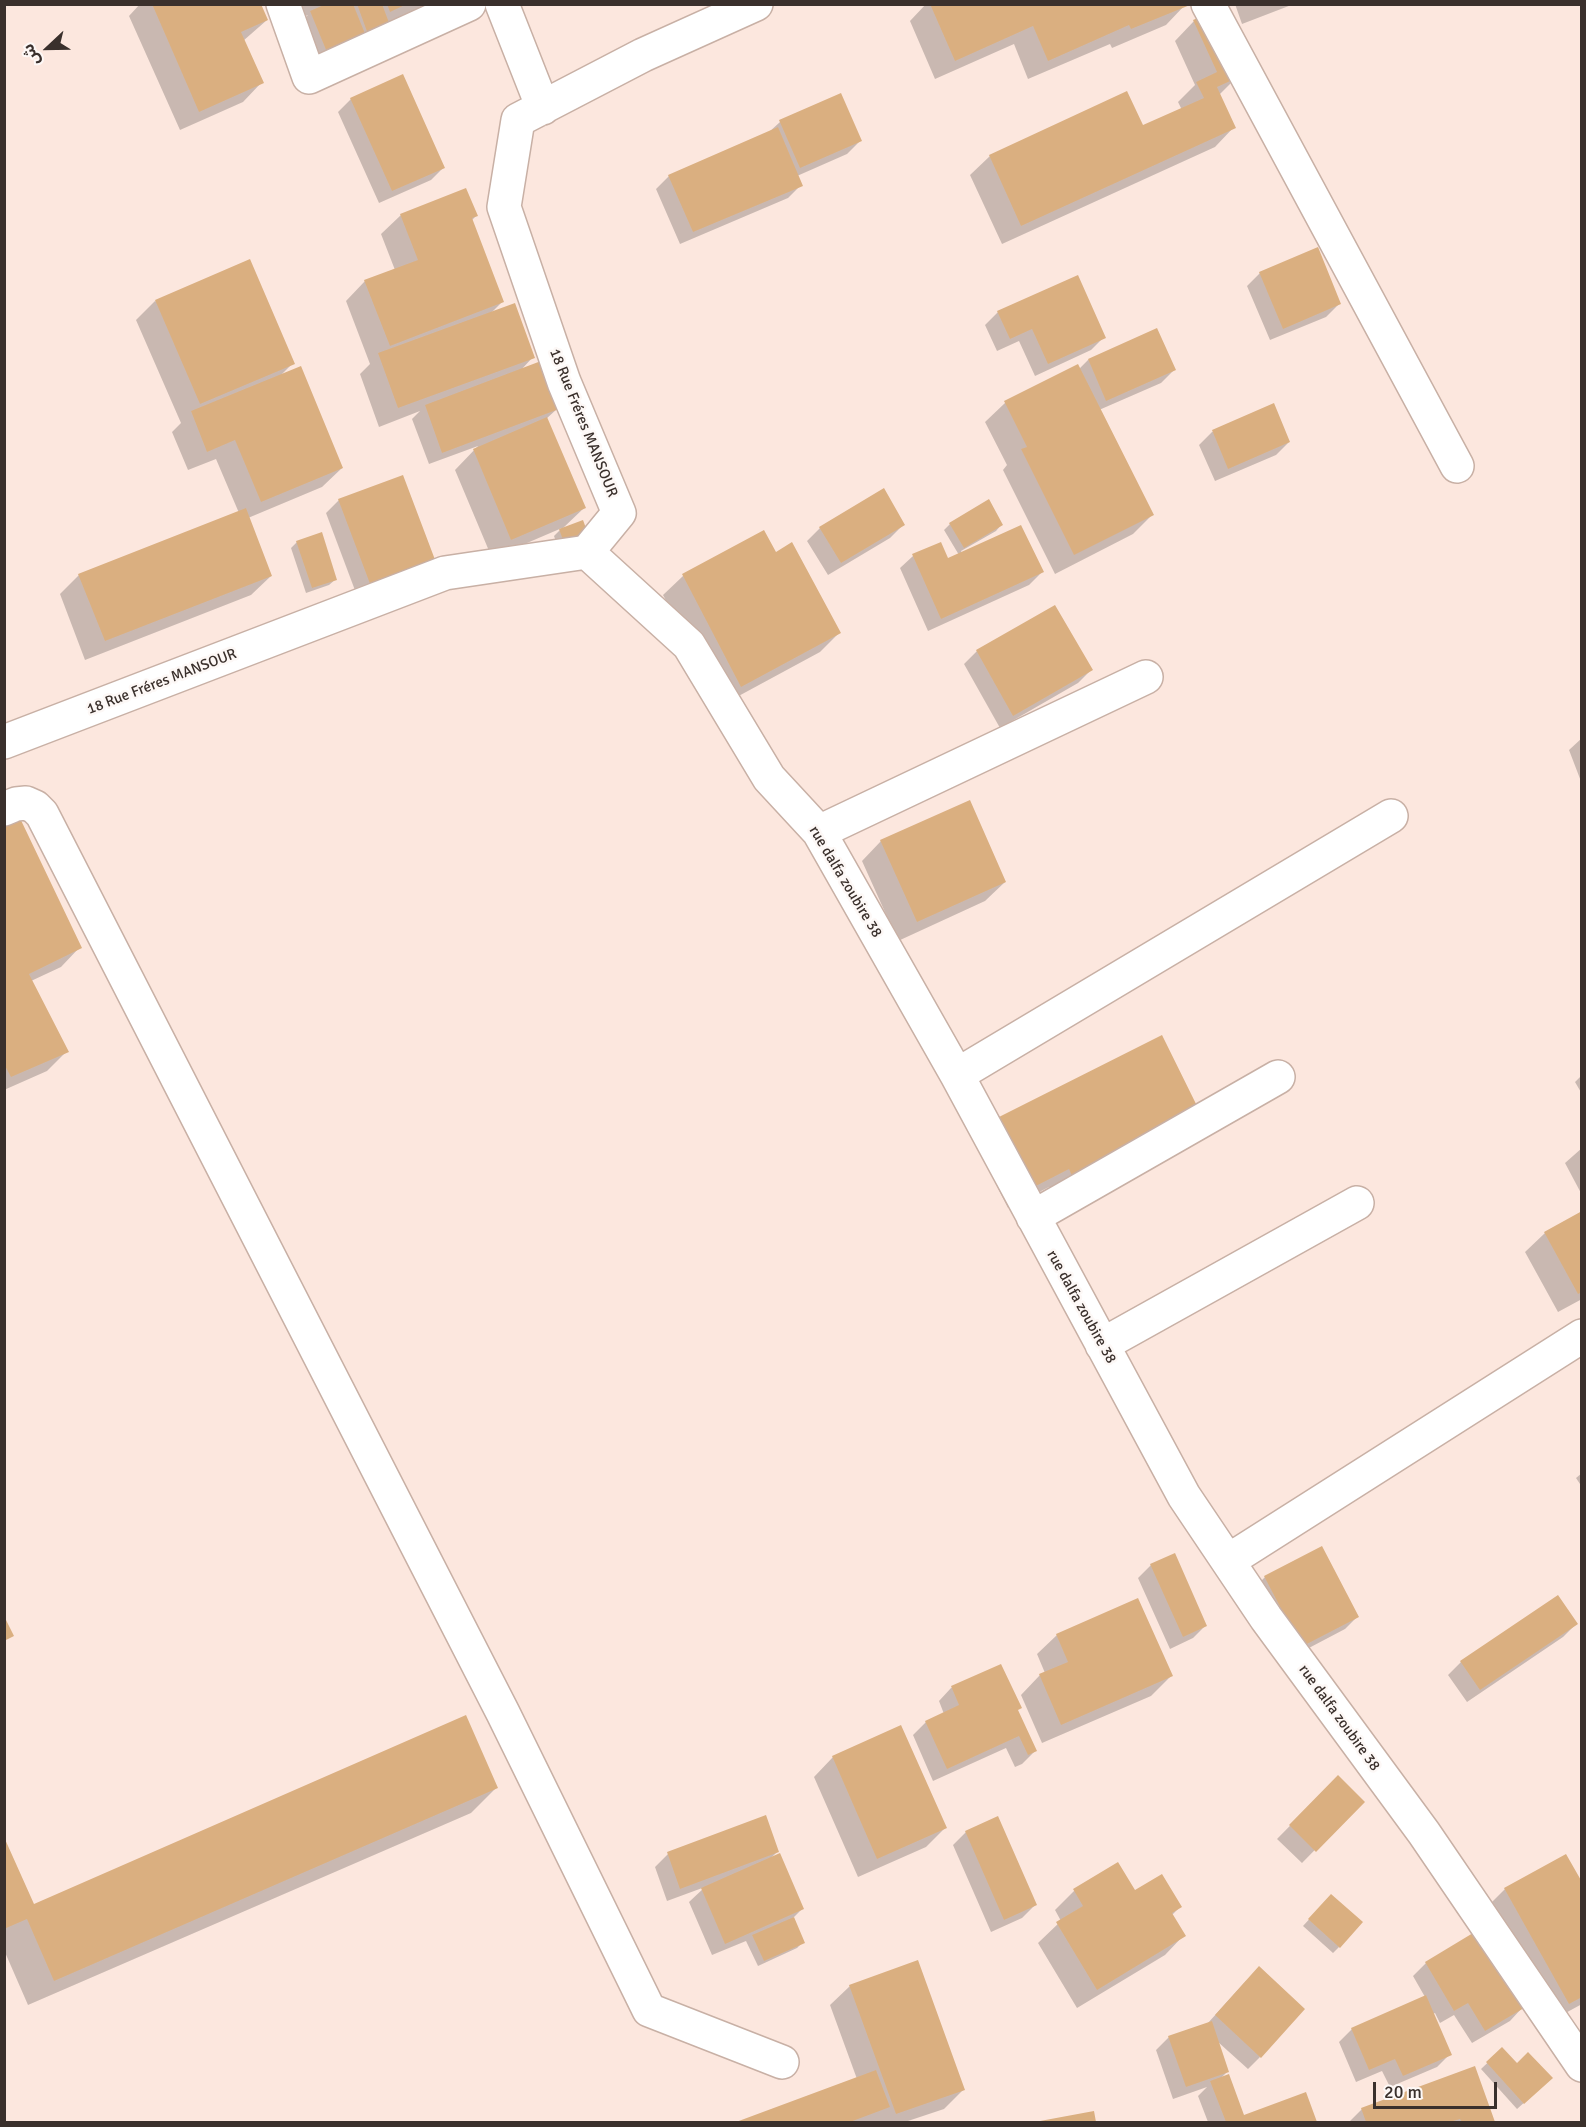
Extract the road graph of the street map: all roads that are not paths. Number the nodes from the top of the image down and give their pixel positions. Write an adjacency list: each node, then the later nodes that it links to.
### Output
1 (283, 4): 2 (street)
2 (469, 4)
3 (502, 4): 6 (street)
4 (756, 4): 6 (street, 18 Rue Fréres MANSOUR)
5 (1208, 4): 7 (street)
6 (543, 108): 8 (street, 18 Rue Fréres MANSOUR)
7 (1457, 466)
8 (586, 552): 10 (street, 18 Rue Fréres MANSOUR); 13 (street, rue dalfa zoubire 38)
9 (1146, 677): 13 (street)
10 (4, 742)
11 (4, 809): 21 (street)
12 (1391, 816): 14 (street)
13 (819, 832): 14 (street, rue dalfa zoubire 38)
14 (957, 1075): 17 (street, rue dalfa zoubire 38)
15 (1278, 1077): 17 (street)
16 (1358, 1203): 19 (street)
17 (1033, 1217): 19 (street, rue dalfa zoubire 38)
18 (1581, 1336): 20 (street)
19 (1102, 1345): 20 (street, rue dalfa zoubire 38)
20 (1228, 1561): 22 (street, rue dalfa zoubire 38)
21 (782, 2062)
22 (1581, 2065)

